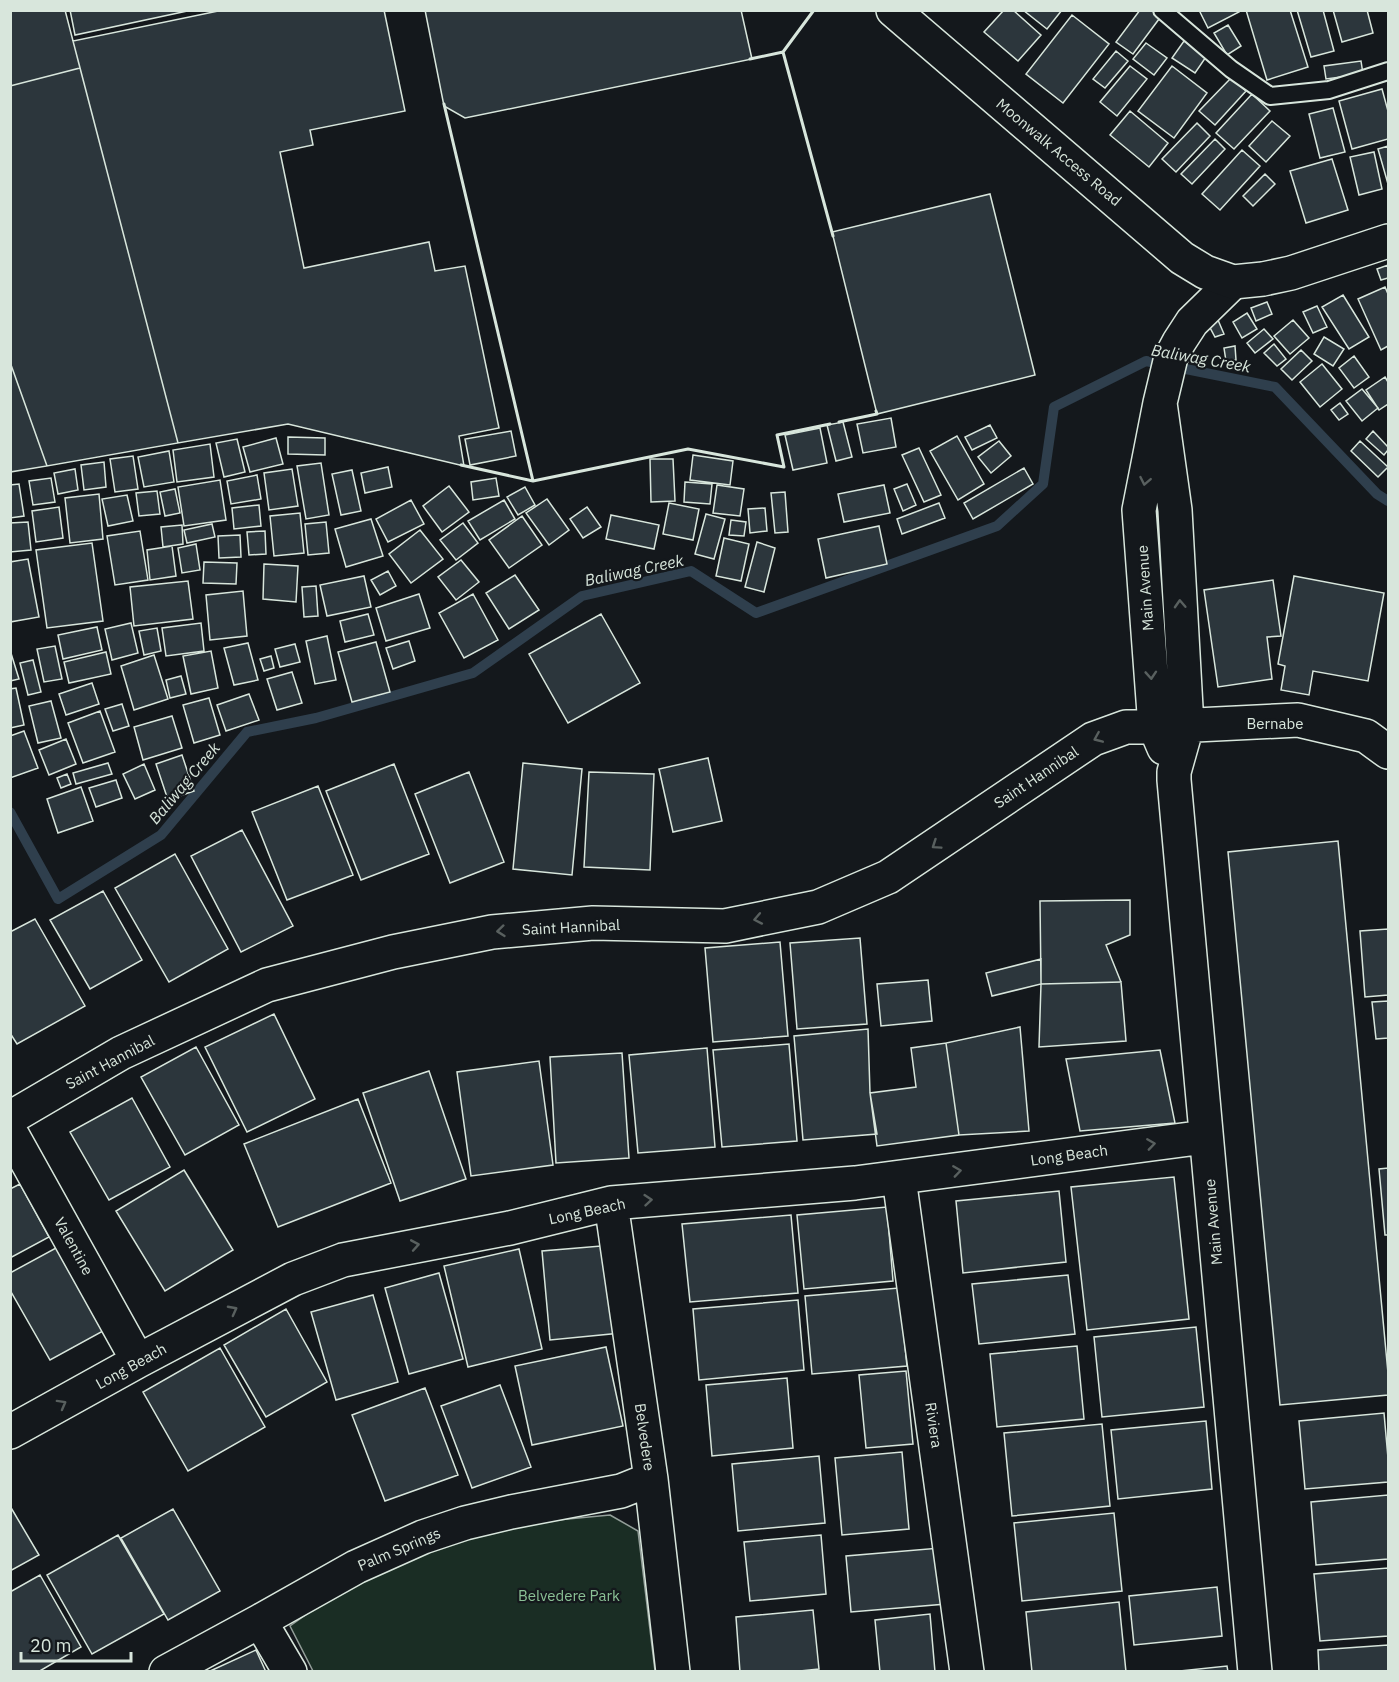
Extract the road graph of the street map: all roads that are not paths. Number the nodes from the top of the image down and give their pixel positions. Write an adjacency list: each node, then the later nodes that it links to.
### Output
1 (892, 10): 5 (street, Moonwalk Access Road)
2 (1162, 10): 3 (lane)
3 (1389, 71)
4 (1389, 241): 5 (street)
5 (1233, 282): 6 (street, Main Avenue)
6 (1171, 727): 7 (street, Bernabe); 8 (street, Saint Hannibal, one-way to 8); 10 (street, Main Avenue)
7 (1389, 752)
8 (10, 1118)
9 (10, 1131): 13 (street, Valentine)
10 (1205, 1137): 11 (street, Long Beach, one-way to 10); 21 (street, Main Avenue)
11 (899, 1178): 12 (street, Long Beach, one-way to 11); 20 (street, Riviera)
12 (611, 1203): 13 (street, Long Beach, one-way to 12); 15 (street, Belvedere)
13 (138, 1361): 14 (street, Long Beach, one-way to 13)
14 (10, 1432)
15 (651, 1479): 16 (street, Palm Springs); 19 (street, Belvedere)
16 (260, 1621): 17 (street, Palm Springs); 18 (street)
17 (166, 1671)
18 (290, 1671)
19 (673, 1671)
20 (967, 1671)
21 (1255, 1671)

